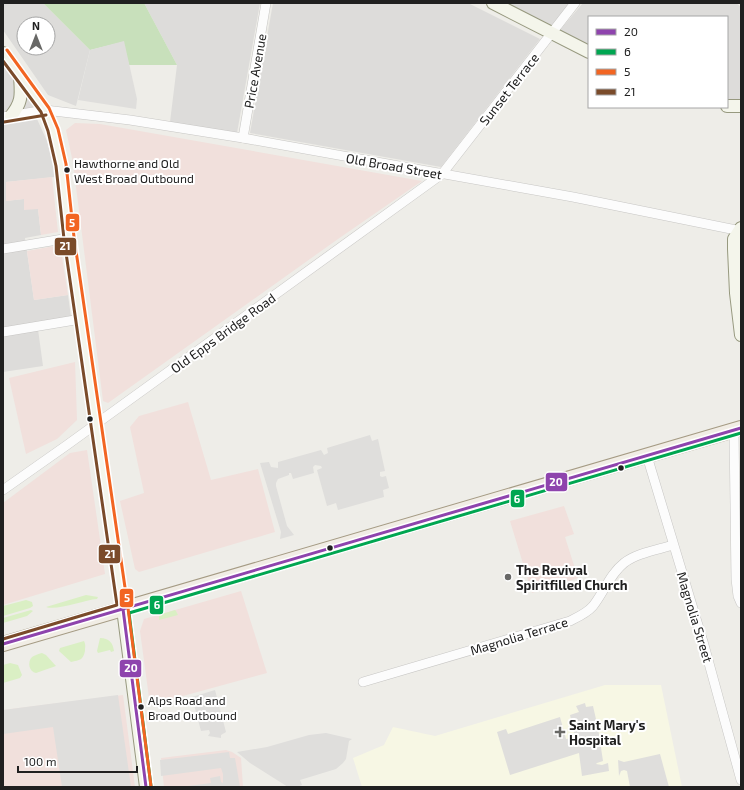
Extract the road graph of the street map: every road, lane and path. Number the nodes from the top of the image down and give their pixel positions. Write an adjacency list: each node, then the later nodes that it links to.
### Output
1 (266, 3): 12 (street, Price Avenue)
2 (492, 3): 4 (main road)
3 (575, 3): 4 (street, Sunset Terrace)
4 (552, 33): 5 (main road); 13 (street, Sunset Terrace)
5 (588, 51)
6 (3, 53): 7 (main road)
7 (20, 76): 10 (main road); 11 (main road)
8 (728, 106): 9 (main road)
9 (741, 106)
10 (46, 110): 11 (street, Old Broad Street); 12 (street, Old Broad Street); 15 (main road)
11 (7, 116)
12 (243, 138): 13 (street, Old Broad Street)
13 (442, 174): 14 (street, Old Broad Street); 20 (street, Old Epps Bridge Road)
14 (740, 230): 19 (main road)
15 (69, 238): 16 (street); 17 (main road)
16 (3, 249)
17 (81, 319): 18 (street); 20 (main road)
18 (3, 332)
19 (741, 335)
20 (96, 424): 23 (street, Old Epps Bridge Road); 26 (main road)
21 (738, 429): 22 (main road); 25 (street)
22 (647, 456): 24 (street, Magnolia Street); 26 (main road)
23 (3, 490)
24 (673, 545): 28 (street, Magnolia Terrace); 29 (street, Magnolia Street)
25 (741, 603)
26 (123, 609): 27 (main road); 30 (main road)
27 (3, 644)
28 (363, 682)
29 (741, 780)
30 (146, 787)

